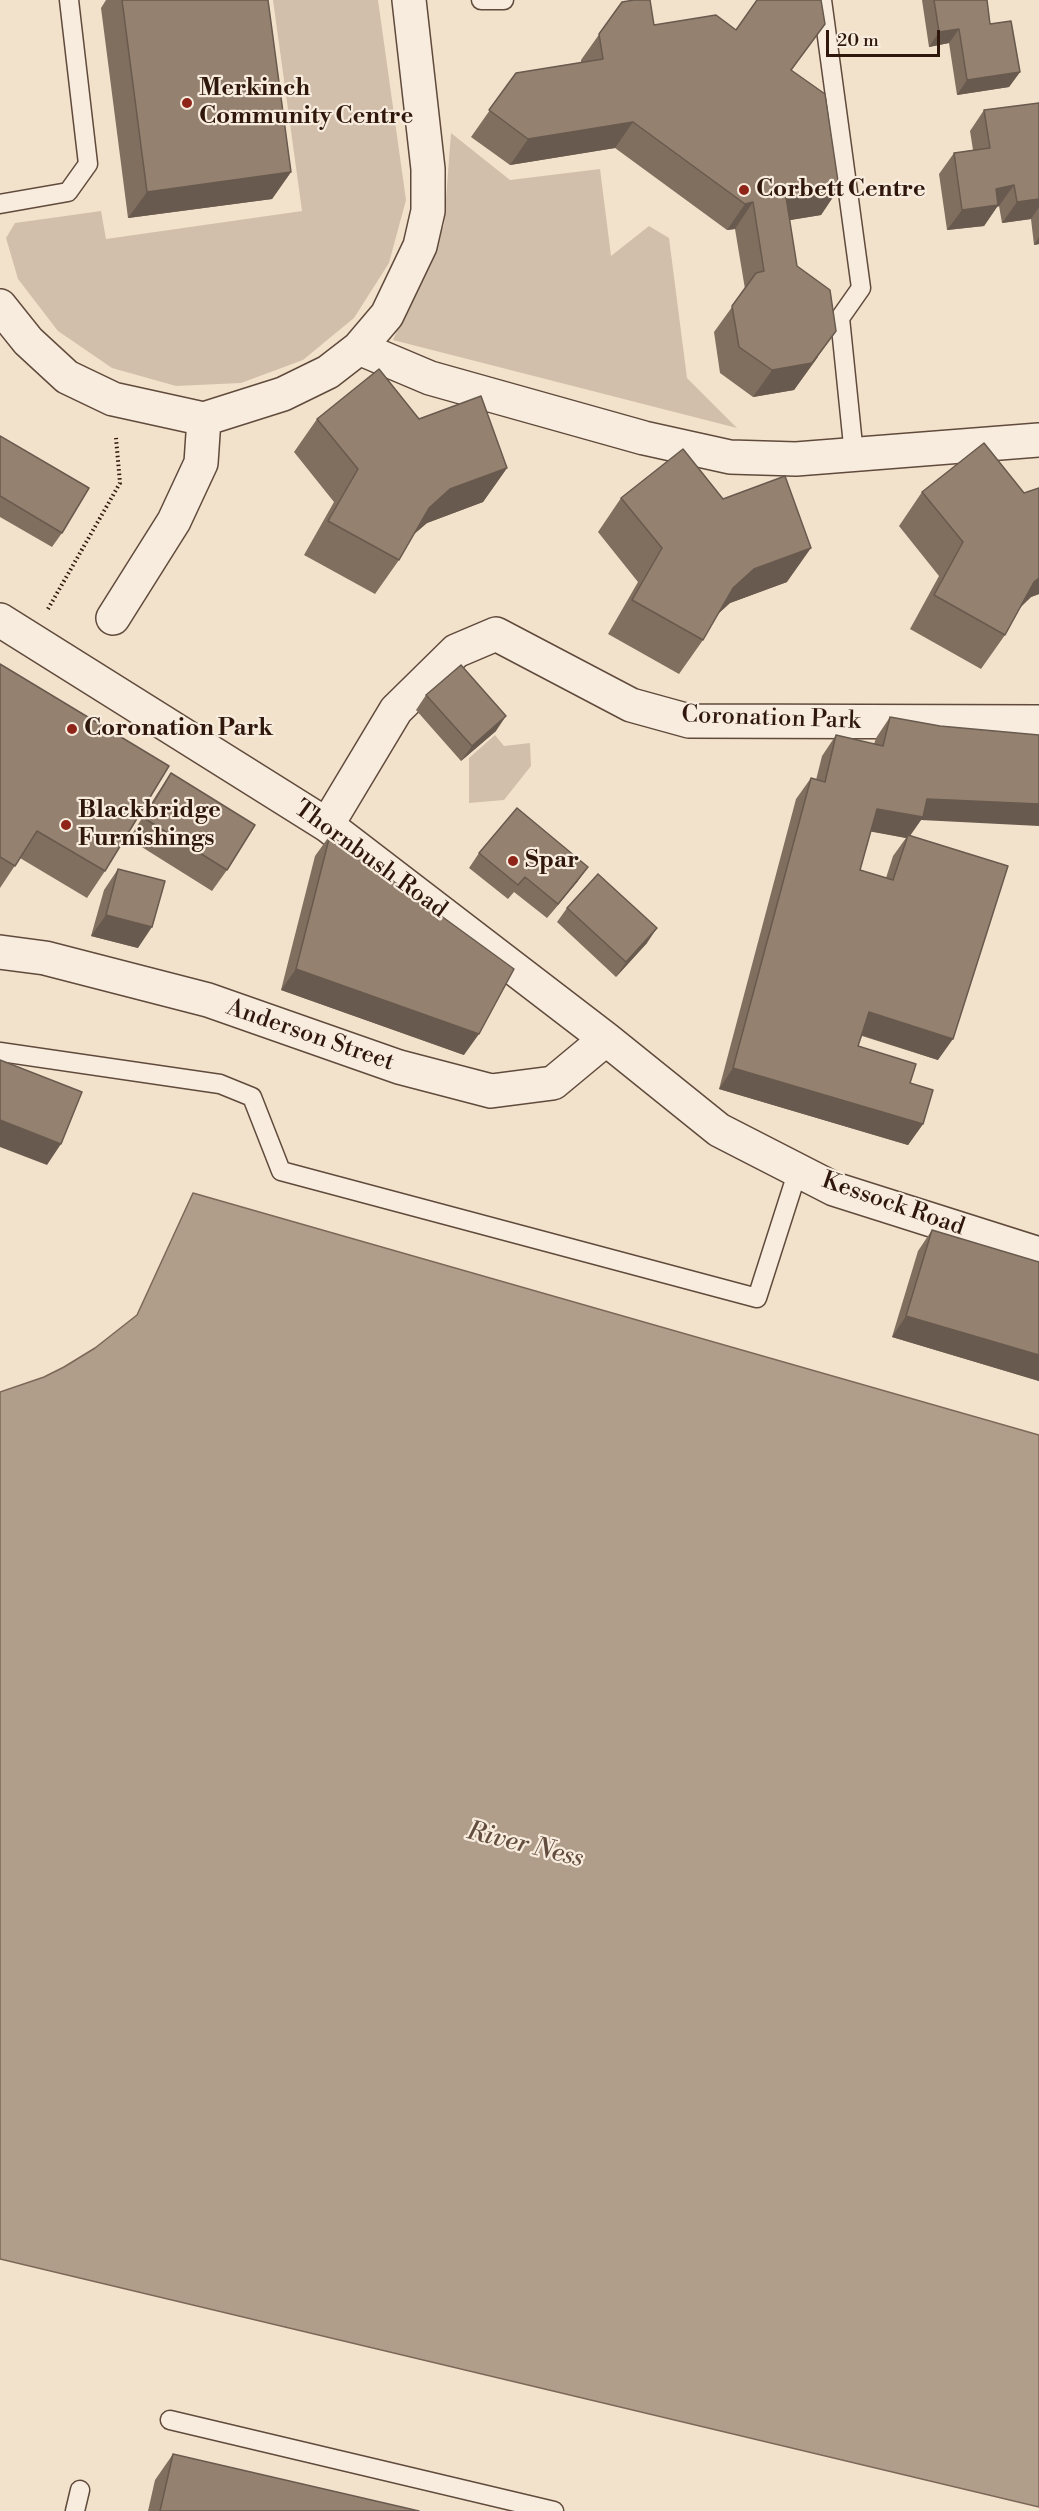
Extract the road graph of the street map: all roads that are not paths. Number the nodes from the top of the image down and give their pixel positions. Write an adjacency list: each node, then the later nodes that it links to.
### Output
1 (69, 0): 6 (lane)
2 (409, 0): 8 (street)
3 (481, 0): 4 (lane)
4 (504, 0)
5 (822, 0): 11 (lane)
6 (0, 204)
7 (0, 306): 9 (street)
8 (359, 348): 9 (street); 11 (street)
9 (204, 419): 12 (street)
10 (1039, 440): 11 (street)
11 (854, 454)
12 (113, 618)
13 (0, 620): 15 (street, Thornbush Road)
14 (1039, 722): 15 (street, Coronation Park)
15 (327, 825): 17 (street, Thornbush Road)
16 (0, 952): 17 (street, Anderson Street)
17 (606, 1039): 19 (street, Thornbush Road)
18 (0, 1052): 20 (lane)
19 (719, 1130): 20 (street, Kessock Road)
20 (798, 1170): 21 (street, Kessock Road)
21 (1039, 1254)
22 (170, 2420): 25 (lane)
23 (80, 2490): 24 (lane)
24 (75, 2511)
25 (554, 2511)

